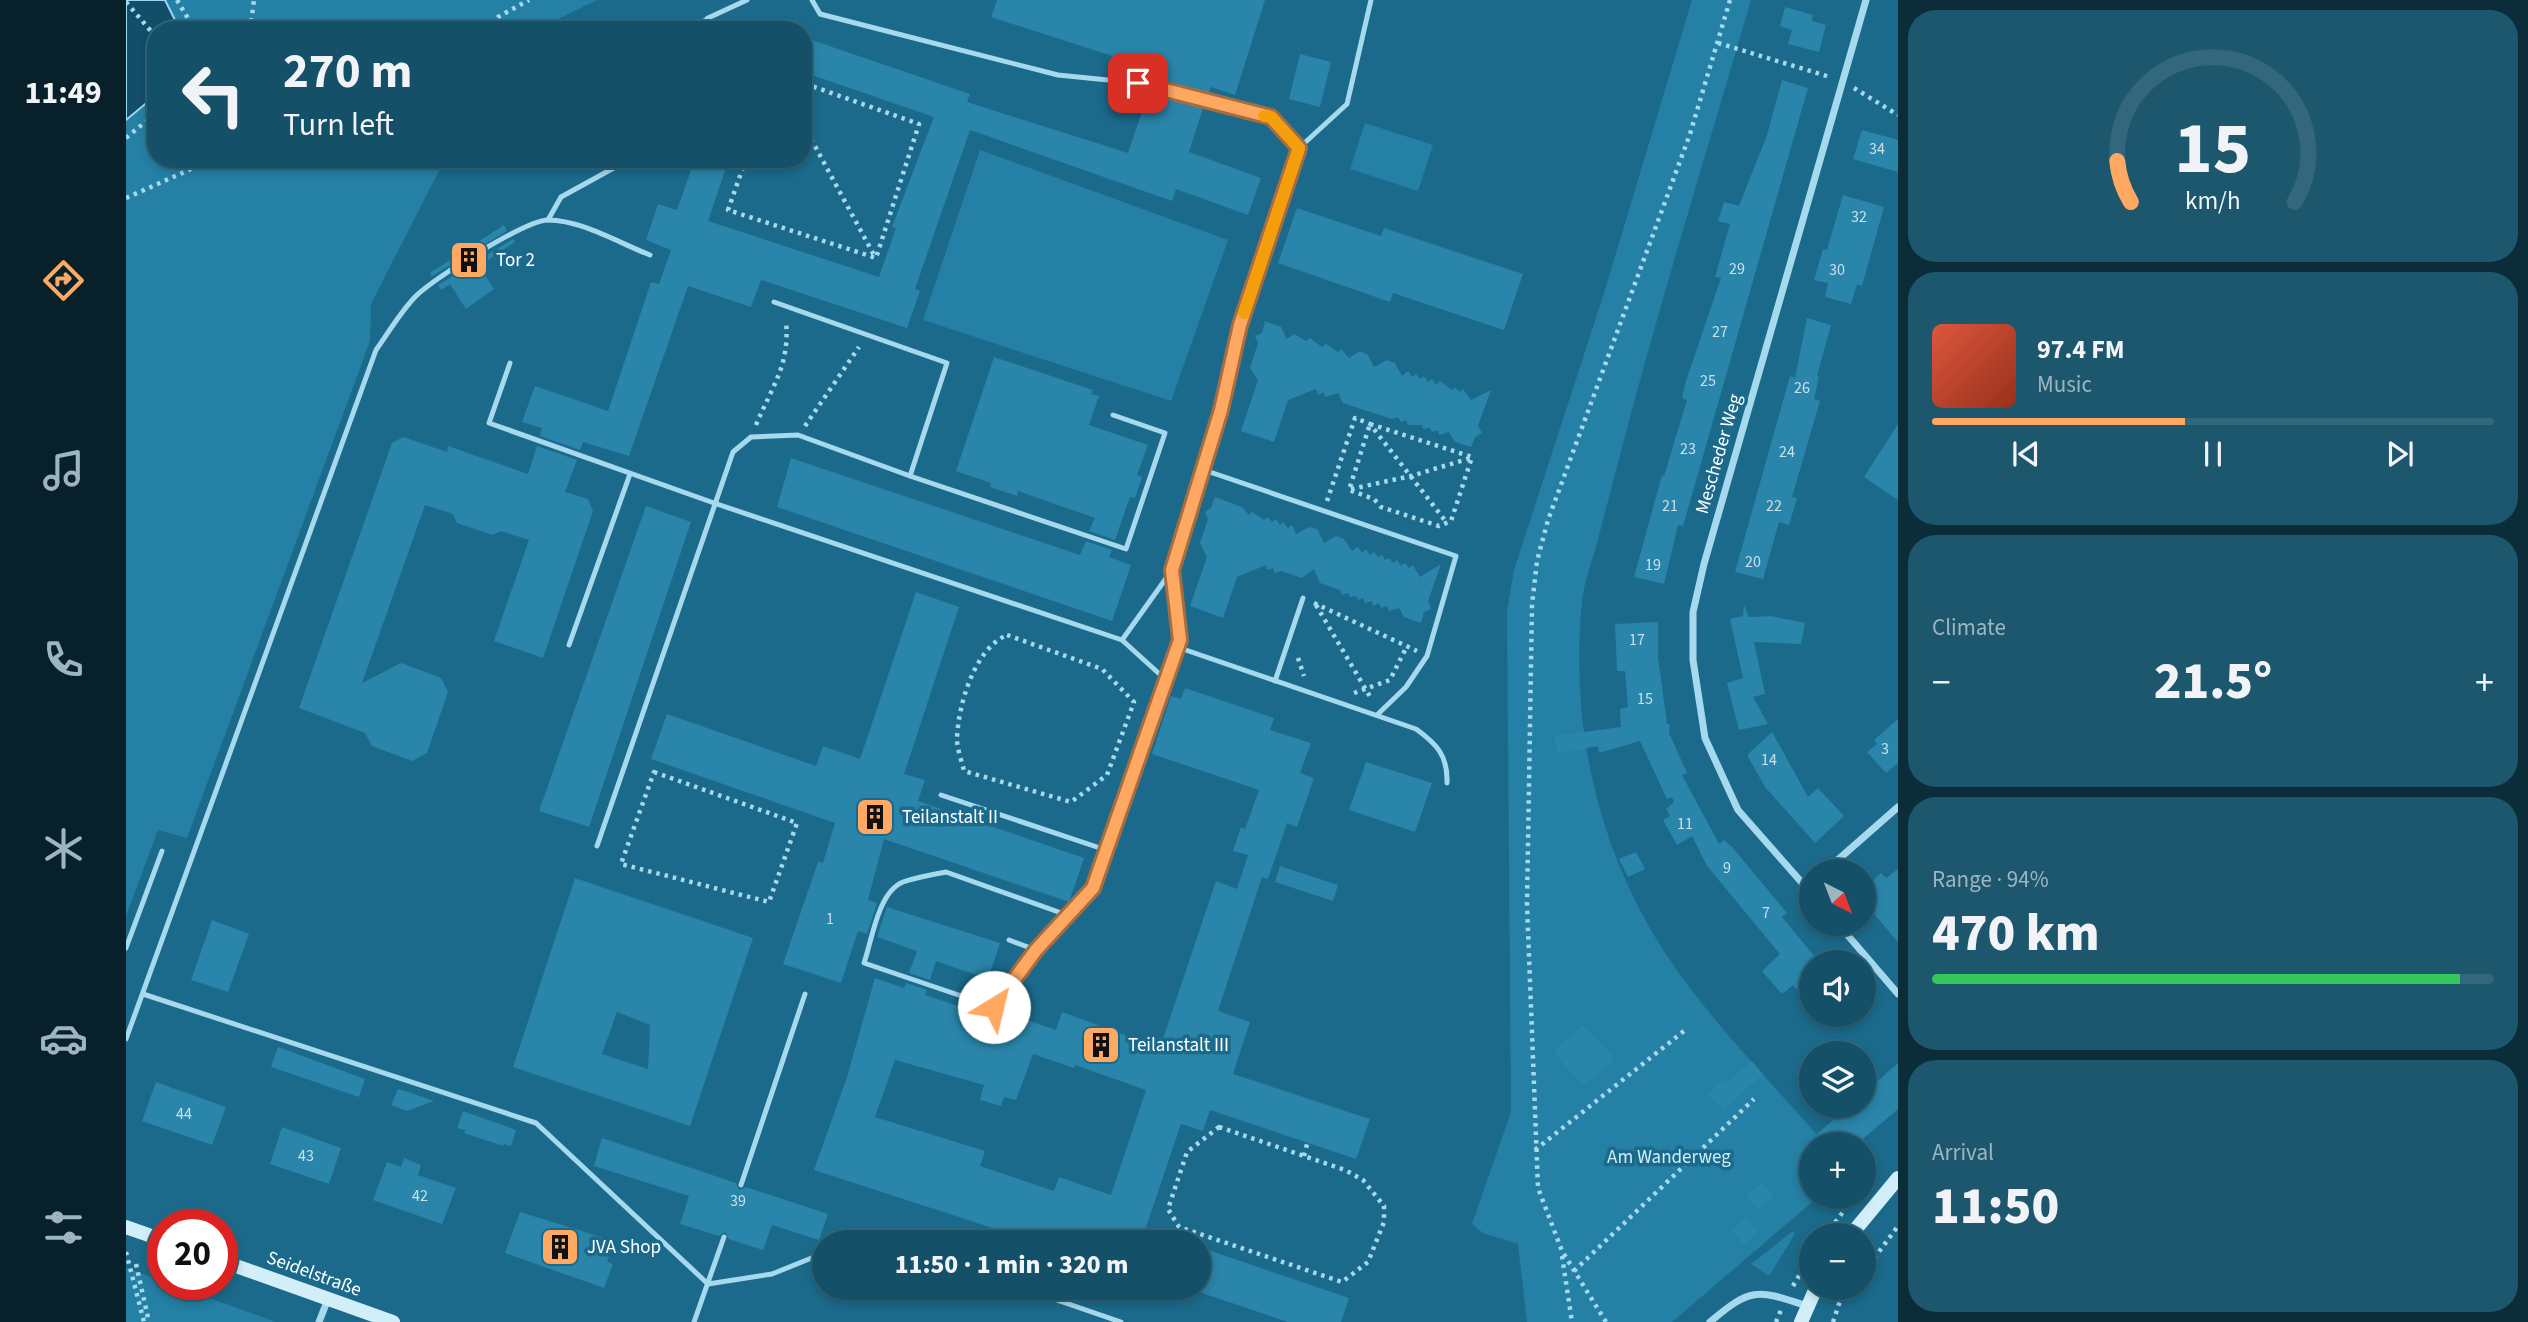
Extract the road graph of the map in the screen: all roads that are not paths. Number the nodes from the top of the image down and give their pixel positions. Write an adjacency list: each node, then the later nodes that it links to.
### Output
1 (747, 0): 5 (lane)
2 (812, 0): 6 (lane)
3 (1371, 0): 6 (lane)
4 (1866, 0): 32 (street, Mescheder Weg)
5 (705, 21)
6 (1299, 148): 13 (lane)
7 (614, 168): 8 (lane)
8 (548, 220): 9 (lane); 38 (lane)
9 (650, 255)
10 (774, 302): 15 (lane)
11 (510, 363): 14 (lane)
12 (1113, 415): 15 (lane)
13 (1204, 470): 17 (lane); 24 (lane)
14 (629, 474): 16 (lane); 20 (lane)
15 (910, 476): 16 (lane)
16 (714, 503): 19 (lane); 28 (lane)
17 (1172, 570): 19 (lane); 21 (lane)
18 (1303, 598): 23 (lane)
19 (1122, 640): 22 (lane)
20 (569, 645)
21 (1177, 647): 22 (lane); 23 (lane)
22 (1165, 679): 29 (lane)
23 (1275, 681): 24 (lane)
24 (1378, 714): 25 (lane)
25 (1447, 783)
26 (941, 795): 29 (lane)
27 (1898, 807): 31 (street)
28 (597, 846)
29 (1106, 850): 33 (lane)
30 (162, 851): 36 (lane)
31 (1839, 859)
32 (1799, 876)
33 (1067, 915): 37 (lane); 37 (lane)
34 (1848, 936): 40 (street)
35 (1009, 940): 37 (lane)
36 (126, 948)
37 (1036, 950)
38 (143, 994): 41 (lane); 50 (lane)
39 (805, 994): 43 (lane)
40 (1898, 994)
41 (126, 1039)
42 (1898, 1178): 44 (main road)
43 (741, 1185)
44 (1861, 1223)
45 (126, 1227): 46 (main road)
46 (147, 1234)
47 (723, 1237): 50 (lane)
48 (812, 1258): 50 (lane)
49 (238, 1267): 51 (main road, Seidelstraße)
50 (708, 1284): 57 (lane)
51 (328, 1299): 55 (street); 56 (main road, Seidelstraße)
52 (1057, 1300): 58 (lane)
53 (1811, 1300): 54 (main road)
54 (1803, 1317): 59 (street)
55 (319, 1322)
56 (393, 1322)
57 (694, 1322)
58 (1121, 1322)
59 (1710, 1322)

